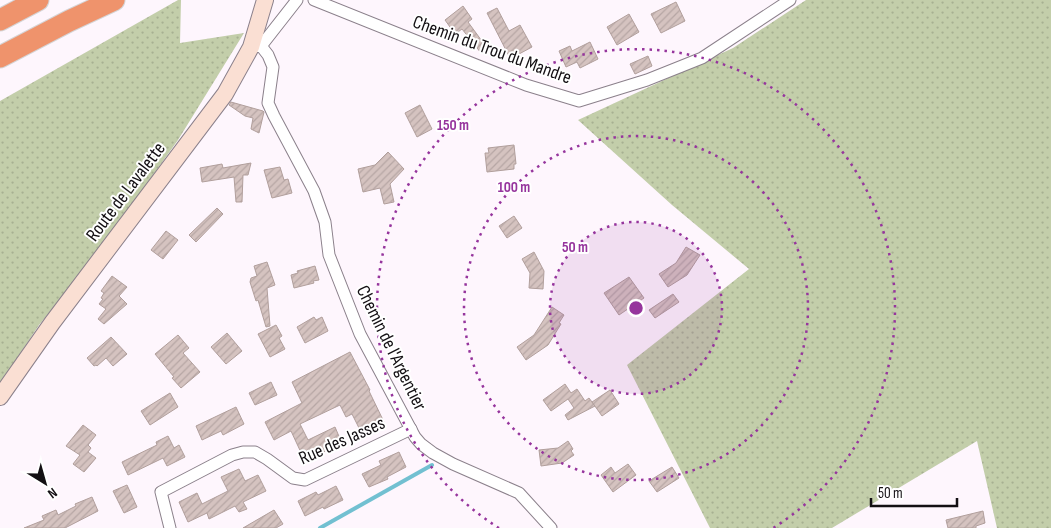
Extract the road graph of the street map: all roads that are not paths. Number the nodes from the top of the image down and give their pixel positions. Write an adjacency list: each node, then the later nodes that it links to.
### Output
1 (38, 0): 7 (highway)
2 (114, 0): 9 (highway)
3 (265, 0): 8 (main road, Route de Lavalette)
4 (297, 0): 8 (street)
5 (314, 0): 6 (street, Chemin du Trou du Mandre)
6 (790, 0)
7 (0, 20)
8 (256, 47): 10 (main road, Route de Lavalette); 11 (street, Chemin de l'Argentier)
9 (0, 56)
10 (0, 397)
11 (411, 428): 12 (street, Rue des Jasses); 13 (street, Chemin de l'Argentier)
12 (170, 528)
13 (551, 528)

